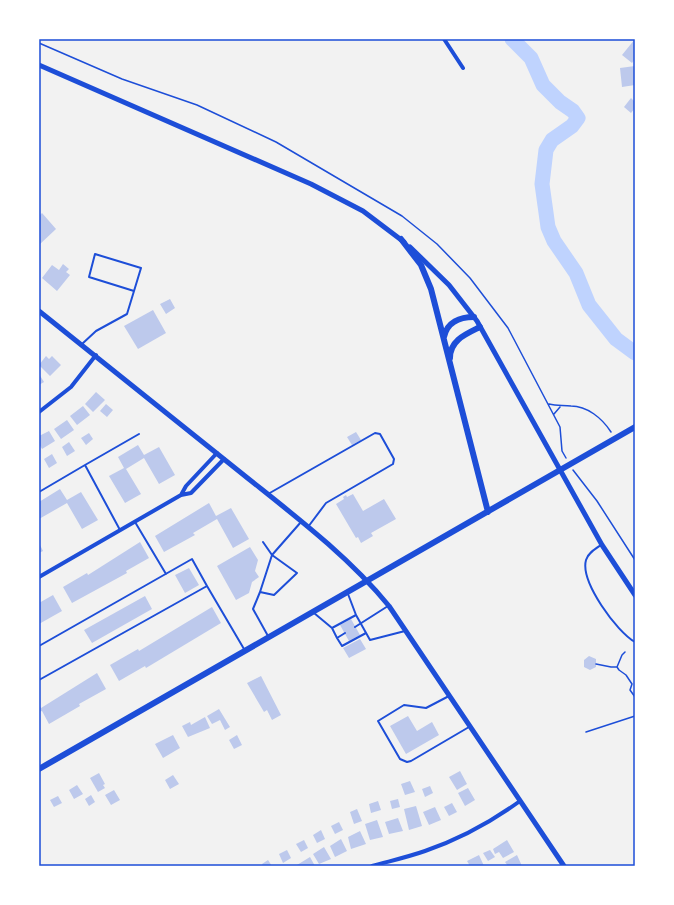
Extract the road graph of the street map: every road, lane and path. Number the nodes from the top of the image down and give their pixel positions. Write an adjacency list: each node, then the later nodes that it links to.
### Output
1 (444, 39): 4 (street)
2 (39, 43): 14 (path)
3 (39, 65): 5 (street)
4 (463, 68)
5 (401, 239): 8 (street); 10 (main road)
6 (134, 292): 6 (lane); 11 (lane)
7 (39, 311): 11 (street)
8 (474, 317): 9 (street); 10 (main road)
9 (480, 327): 13 (main road); 33 (street)
10 (444, 338): 13 (main road)
11 (81, 344): 12 (street)
12 (96, 355): 16 (street); 21 (street)
13 (451, 368): 27 (main road)
14 (549, 404): 15 (path); 17 (path)
15 (560, 407): 17 (path); 20 (path)
16 (39, 412)
17 (554, 414): 35 (path)
18 (635, 427): 20 (main road)
19 (139, 434): 23 (lane)
20 (614, 439): 27 (main road)
21 (217, 453): 22 (street); 26 (street)
22 (224, 459): 25 (street); 26 (street)
23 (85, 465): 24 (lane); 31 (lane)
24 (39, 492)
25 (267, 494): 29 (street); 30 (lane)
26 (181, 495): 28 (street)
27 (488, 512): 38 (main road)
28 (134, 522): 31 (street); 36 (lane)
29 (301, 522): 30 (street); 34 (lane)
30 (308, 528): 38 (street)
31 (120, 530): 37 (street)
32 (263, 542): 34 (lane)
33 (602, 545): 42 (street); 54 (lane)
34 (272, 555): 40 (lane); 40 (lane)
35 (635, 560)
36 (166, 574): 39 (lane); 55 (lane)
37 (39, 577)
38 (368, 580): 41 (main road); 43 (street)
39 (208, 586): 56 (lane); 60 (lane)
40 (260, 592): 52 (lane)
41 (347, 592): 44 (main road); 45 (lane)
42 (635, 595)
43 (389, 606): 46 (lane); 49 (street)
44 (313, 612): 48 (lane); 52 (main road)
45 (356, 615): 46 (lane); 48 (lane)
46 (361, 623): 47 (lane); 51 (lane)
47 (355, 627)
48 (332, 628): 53 (lane)
49 (406, 631): 51 (lane); 61 (street)
50 (345, 633): 53 (lane)
51 (366, 633): 53 (lane)
52 (268, 638): 56 (main road)
53 (337, 638)
54 (635, 642)
55 (39, 646)
56 (245, 651): 66 (main road)
57 (625, 652): 59 (path)
58 (596, 664): 59 (path)
59 (617, 667): 62 (path)
60 (39, 680)
61 (449, 696): 64 (street); 64 (lane)
62 (635, 696)
63 (635, 716): 65 (path)
64 (470, 726): 67 (street)
65 (586, 732)
66 (39, 769)
67 (520, 801): 68 (street); 69 (street)
68 (372, 866)
69 (564, 866)

